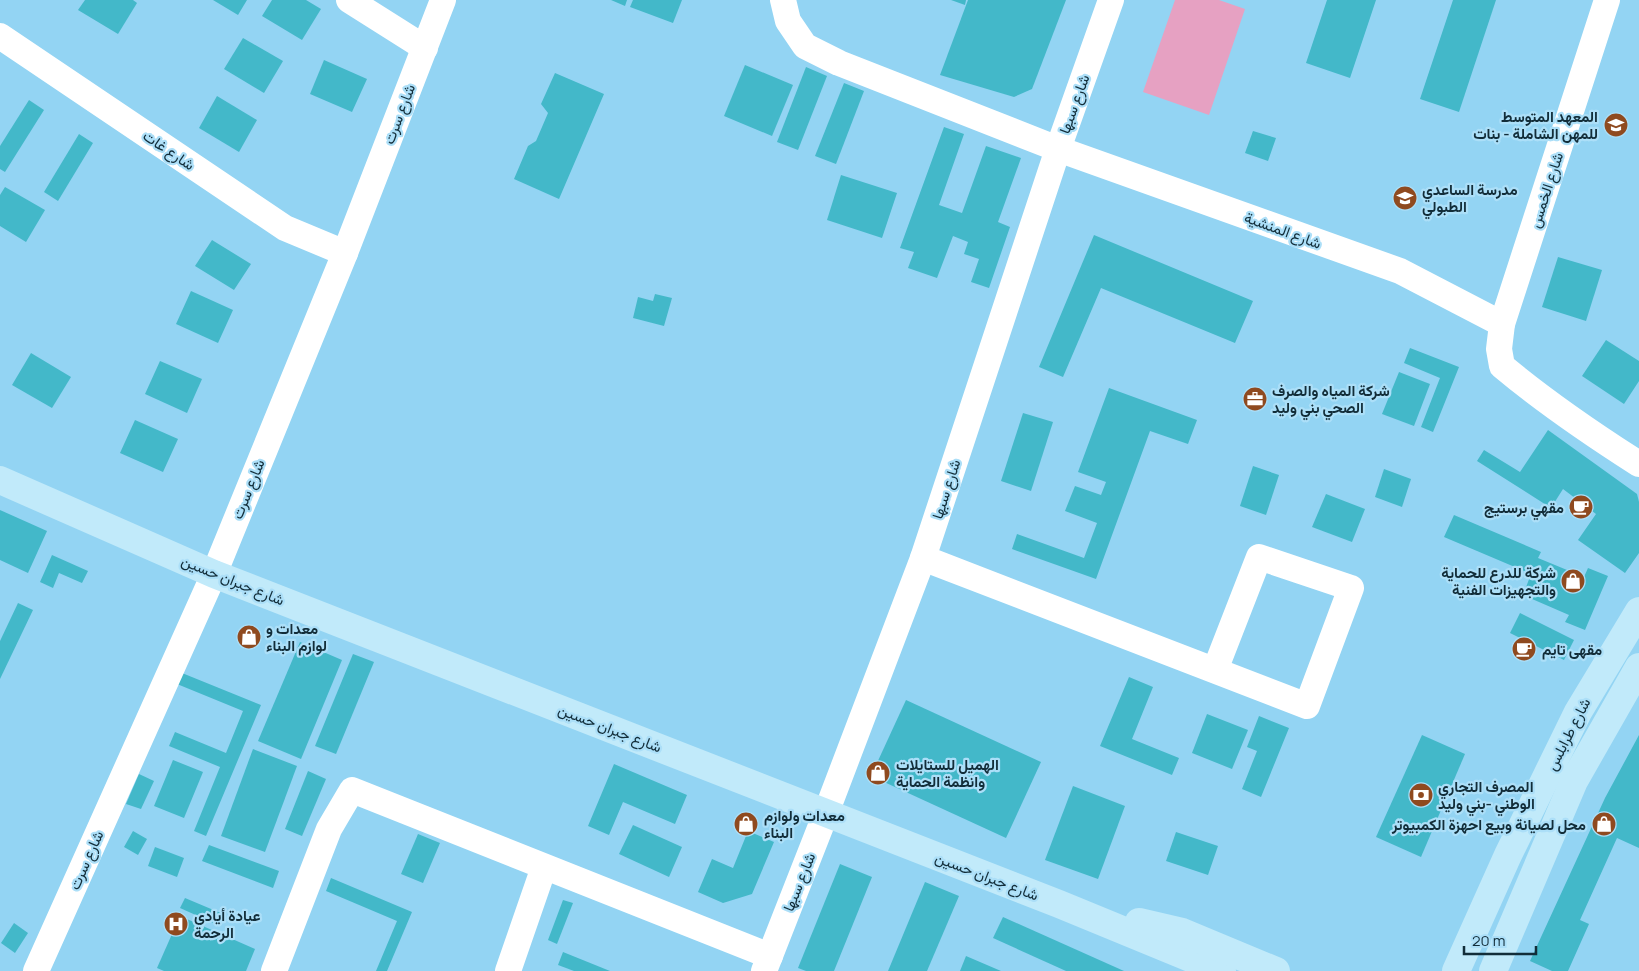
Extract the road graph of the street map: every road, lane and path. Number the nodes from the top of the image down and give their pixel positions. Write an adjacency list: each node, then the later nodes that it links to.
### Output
1 (349, 0): 7 (street)
2 (443, 0): 7 (street, شارع سرت)
3 (783, 0): 8 (street, شارع المنشية)
4 (1111, 0): 8 (street, شارع سبها)
5 (1607, 0): 10 (street, شارع الخمس)
6 (0, 36): 9 (street, شارع غات)
7 (425, 48): 9 (street, شارع سرت)
8 (1058, 149): 10 (street, شارع المنشية); 13 (street, شارع سبها)
9 (345, 253): 14 (street, شارع سرت)
10 (1502, 324): 11 (street, شارع الخمس)
11 (1639, 464)
12 (0, 480): 14 (main road, شارع جبران حسين)
13 (923, 558): 17 (street); 18 (street, شارع سبها)
14 (214, 574): 18 (main road, شارع جبران حسين); 22 (street, شارع سرت)
15 (1639, 611): 26 (main road, شارع طرابلس)
16 (1639, 667): 27 (main road, شارع طرابلس)
17 (1215, 670): 17 (street)
18 (826, 813): 20 (street, شارع سبها); 21 (main road, شارع جبران حسين)
19 (544, 867): 20 (street); 23 (street); 24 (street)
20 (767, 964)
21 (1220, 965): 25 (main road, شارع جبران حسين)
22 (36, 971)
23 (274, 971)
24 (508, 971)
25 (1276, 971)
26 (1456, 971)
27 (1493, 971)

